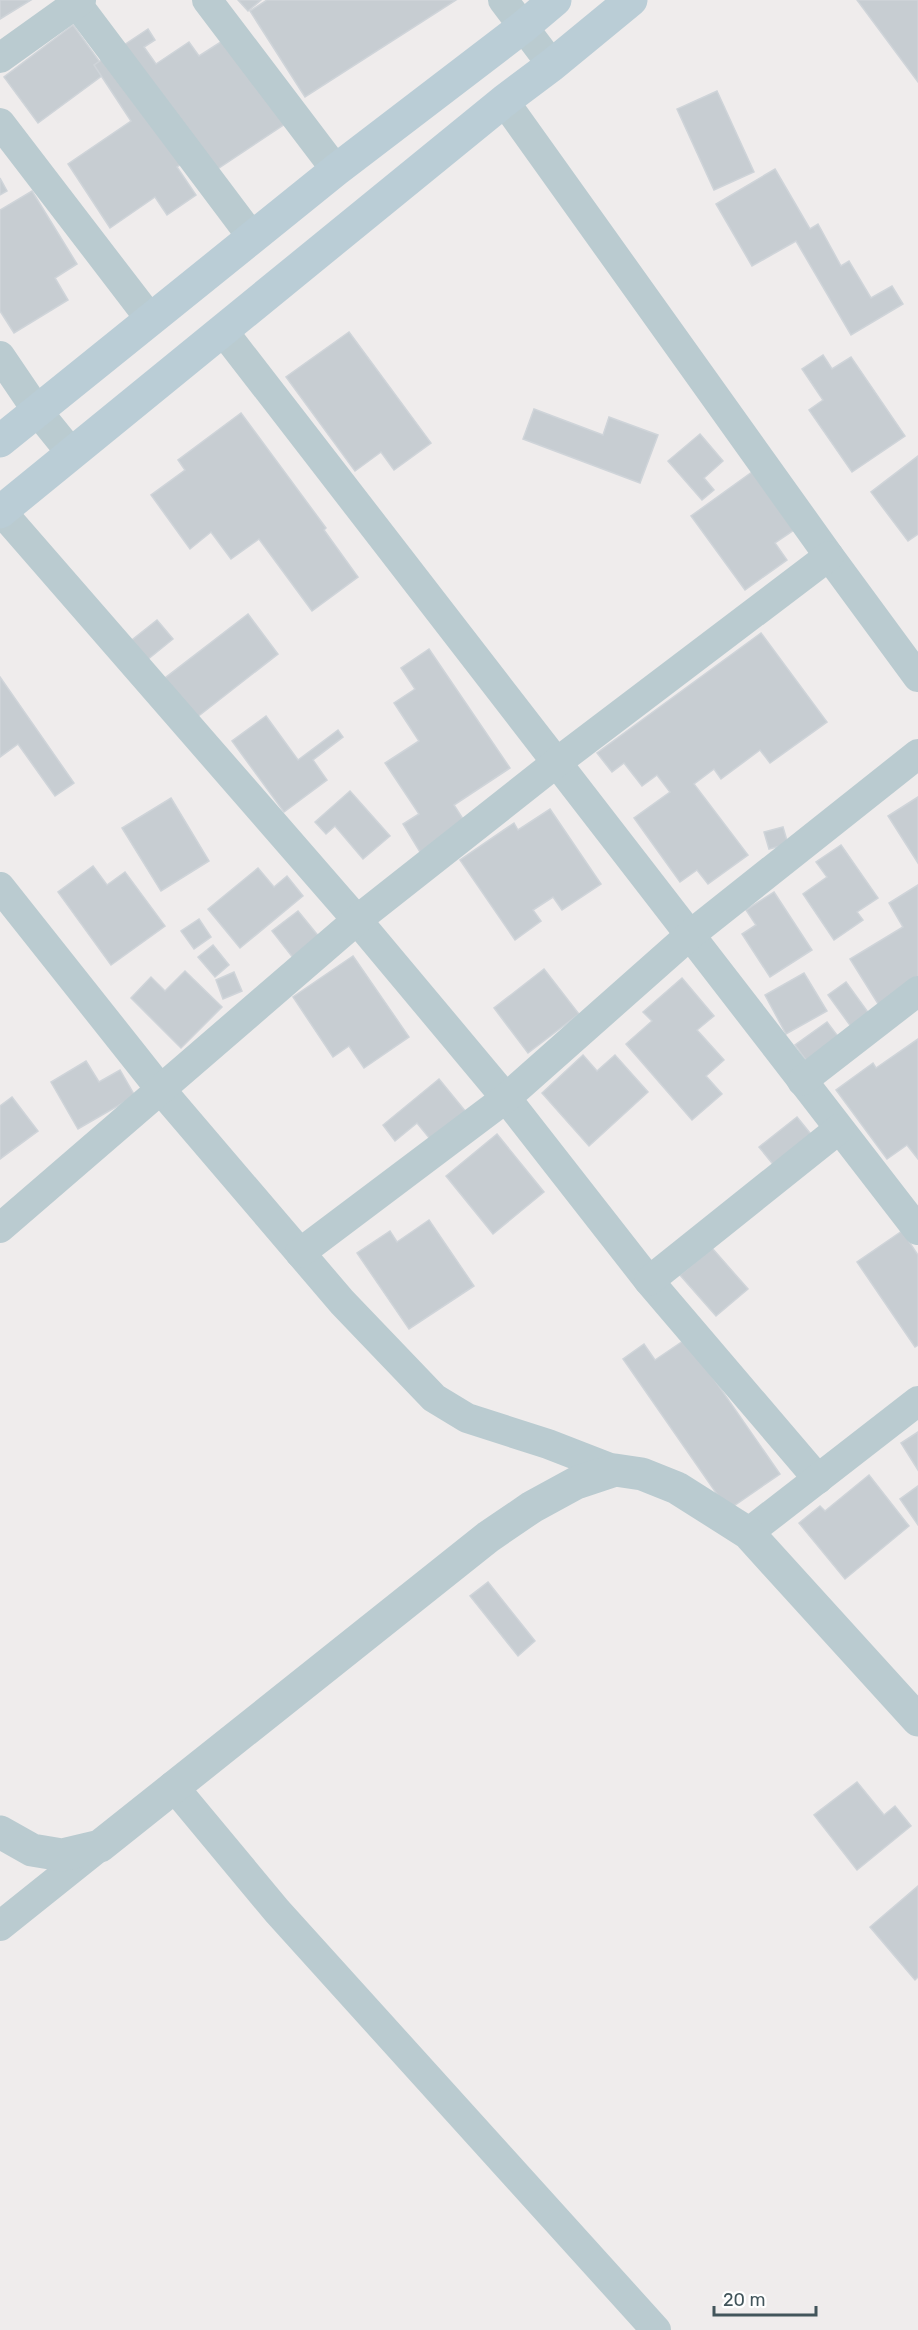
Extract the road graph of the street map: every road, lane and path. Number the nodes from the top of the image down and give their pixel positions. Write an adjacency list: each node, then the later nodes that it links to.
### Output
1 (207, 0): 11 (street)
2 (503, 0): 6 (street)
3 (555, 0): 6 (main road)
4 (631, 0): 8 (main road)
5 (77, 1): 7 (street); 12 (street)
6 (523, 27): 8 (street); 11 (main road)
7 (0, 58)
8 (552, 65): 9 (main road)
9 (504, 100): 14 (main road); 20 (street)
10 (0, 123): 13 (street)
11 (336, 170): 12 (main road)
12 (252, 237): 13 (main road)
13 (151, 320): 16 (main road)
14 (223, 331): 18 (main road); 23 (street)
15 (0, 356): 16 (street)
16 (38, 412): 17 (main road); 18 (street)
17 (0, 441)
18 (72, 454): 19 (main road)
19 (0, 512): 25 (street)
20 (829, 556): 21 (street); 23 (street)
21 (918, 677)
22 (918, 754): 26 (street)
23 (556, 763): 25 (street); 26 (street)
24 (0, 887): 29 (street)
25 (357, 921): 29 (street); 30 (street)
26 (690, 935): 28 (street); 30 (street)
27 (918, 991): 28 (street)
28 (802, 1081): 31 (street)
29 (161, 1090): 32 (street); 34 (street)
30 (506, 1098): 34 (street); 35 (street)
31 (839, 1129): 33 (street); 35 (street)
32 (0, 1228)
33 (918, 1230)
34 (300, 1253): 37 (street)
35 (649, 1281): 38 (street)
36 (918, 1401): 38 (street)
37 (615, 1470): 39 (street); 41 (street)
38 (818, 1479): 39 (street)
39 (748, 1533): 40 (street)
40 (918, 1720)
41 (173, 1786): 43 (street); 45 (street)
42 (0, 1832): 43 (street)
43 (100, 1846): 44 (street)
44 (0, 1926)
45 (656, 2330)

